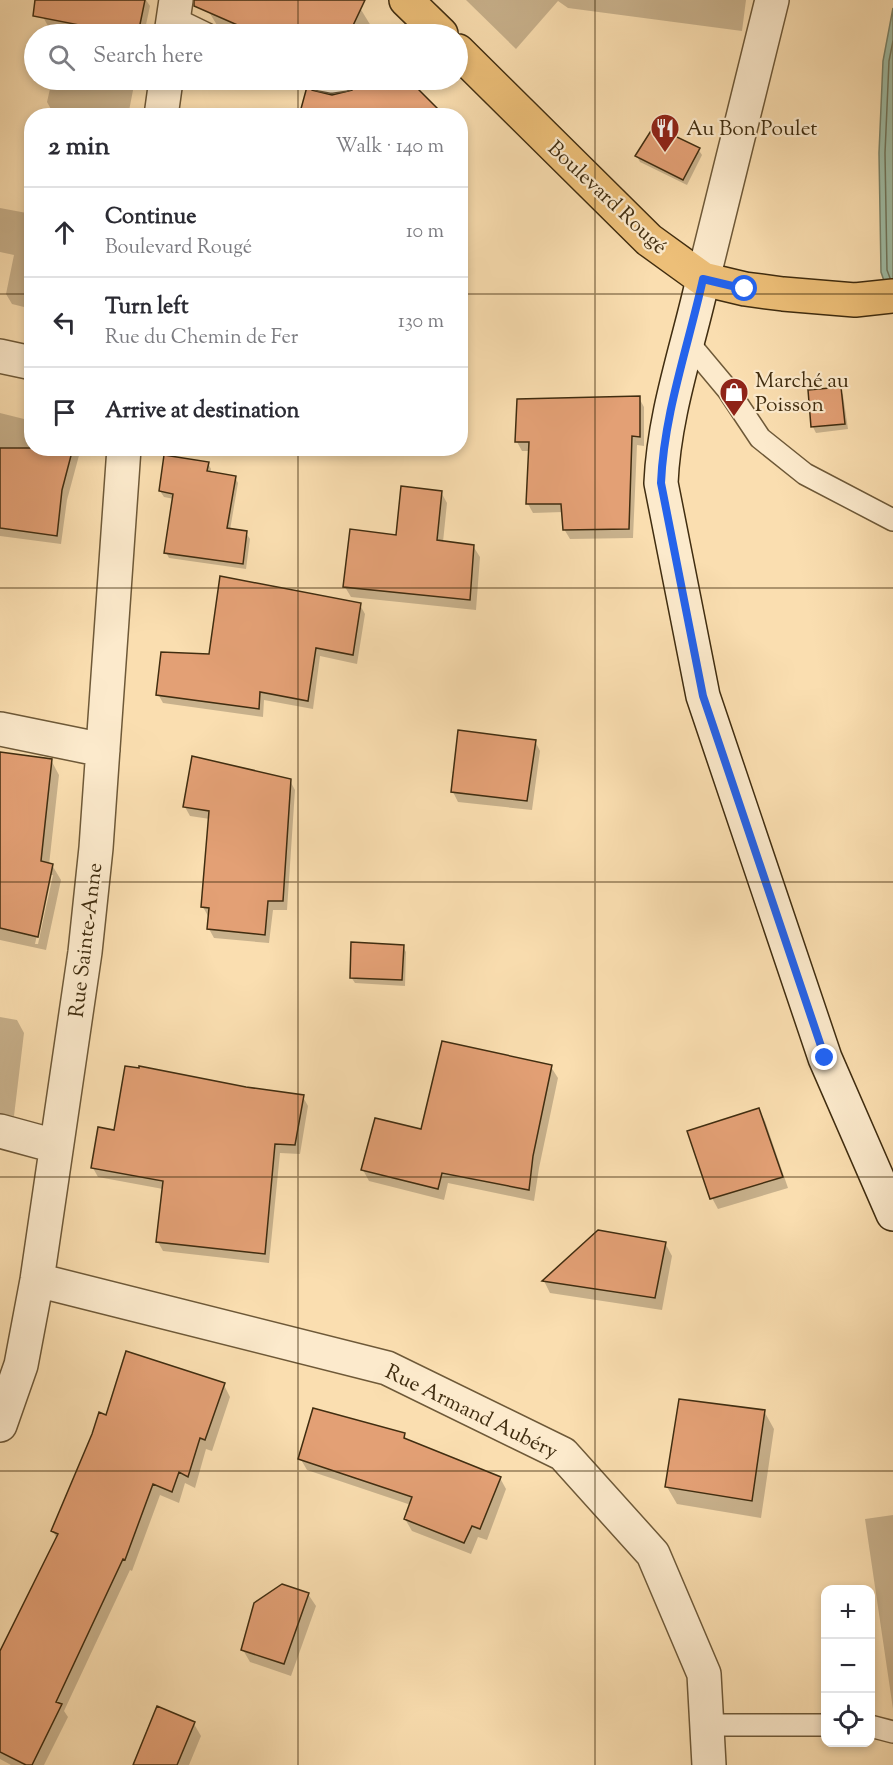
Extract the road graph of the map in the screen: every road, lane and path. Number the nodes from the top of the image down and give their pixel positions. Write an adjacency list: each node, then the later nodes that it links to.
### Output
1 (406, 0): 5 (main road)
2 (772, 0): 9 (street)
3 (174, 17): 4 (lane)
4 (188, 24)
5 (431, 24)
6 (468, 61): 9 (main road, Boulevard Rougé)
7 (165, 90): 8 (street)
8 (162, 108)
9 (703, 279): 10 (main road, Boulevard Rougé); 11 (street)
10 (893, 296)
11 (687, 341): 15 (lane); 20 (street)
12 (0, 356): 13 (street)
13 (24, 361)
14 (123, 456): 17 (street, Rue Sainte-Anne)
15 (893, 520)
16 (0, 729): 17 (street)
17 (103, 750): 19 (street, Rue Sainte-Anne)
18 (0, 1131): 19 (street)
19 (55, 1146): 21 (street, Rue Sainte-Anne)
20 (893, 1214)
21 (37, 1280): 22 (street, Rue Sainte-Anne); 23 (street, Rue Armand Aubéry)
22 (0, 1425)
23 (706, 1725): 24 (lane); 27 (street, Rue Armand Aubéry)
24 (821, 1725)
25 (875, 1727): 26 (lane)
26 (893, 1732)
27 (709, 1765)

